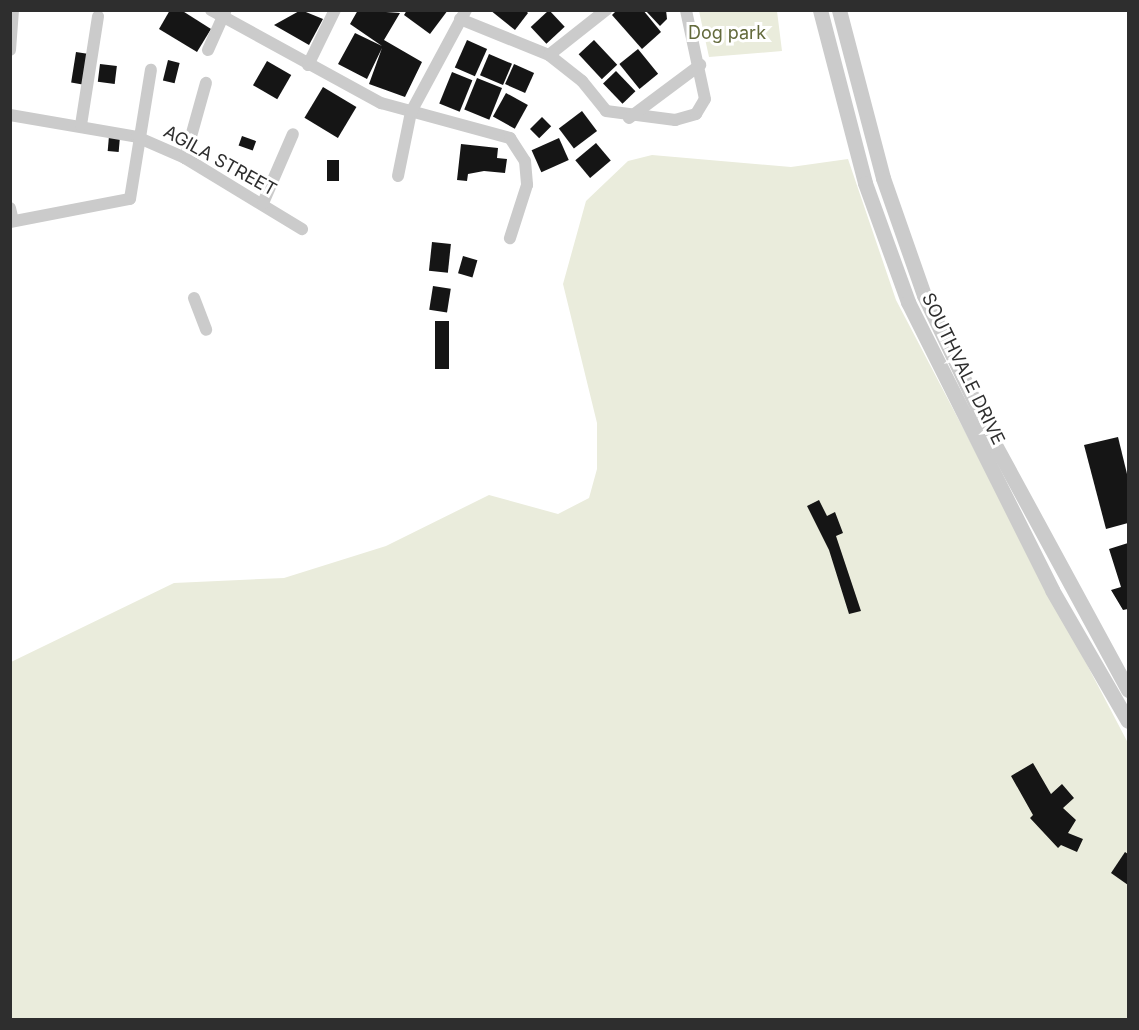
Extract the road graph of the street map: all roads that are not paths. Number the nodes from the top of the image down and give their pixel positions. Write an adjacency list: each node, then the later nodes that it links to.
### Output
1 (14, 10): 11 (street)
2 (211, 10): 8 (street)
3 (335, 10): 14 (street)
4 (606, 10): 13 (street)
5 (686, 10): 15 (street)
6 (820, 10): 34 (street, SOUTHVALE DRIVE)
7 (839, 10): 33 (street, SOUTHVALE DRIVE)
8 (224, 14): 12 (street); 14 (street)
9 (463, 15): 13 (street); 18 (street)
10 (98, 16): 21 (street)
11 (10, 50)
12 (207, 50)
13 (549, 55): 20 (street)
14 (308, 65): 18 (street)
15 (700, 65): 20 (street); 20 (street)
16 (151, 70): 23 (street)
17 (206, 83): 24 (street)
18 (411, 112): 25 (street); 30 (street)
19 (10, 115): 21 (street, AGILA STREET)
20 (629, 118)
21 (81, 125): 23 (street, AGILA STREET)
22 (293, 134): 26 (street)
23 (137, 137): 24 (street, AGILA STREET); 28 (street)
24 (184, 158): 26 (street, AGILA STREET)
25 (398, 176)
26 (262, 203): 29 (street, AGILA STREET)
27 (10, 207): 28 (street)
28 (12, 221)
29 (302, 229)
30 (510, 238)
31 (194, 298): 32 (street)
32 (206, 330)
33 (1128, 690)
34 (1128, 720)

